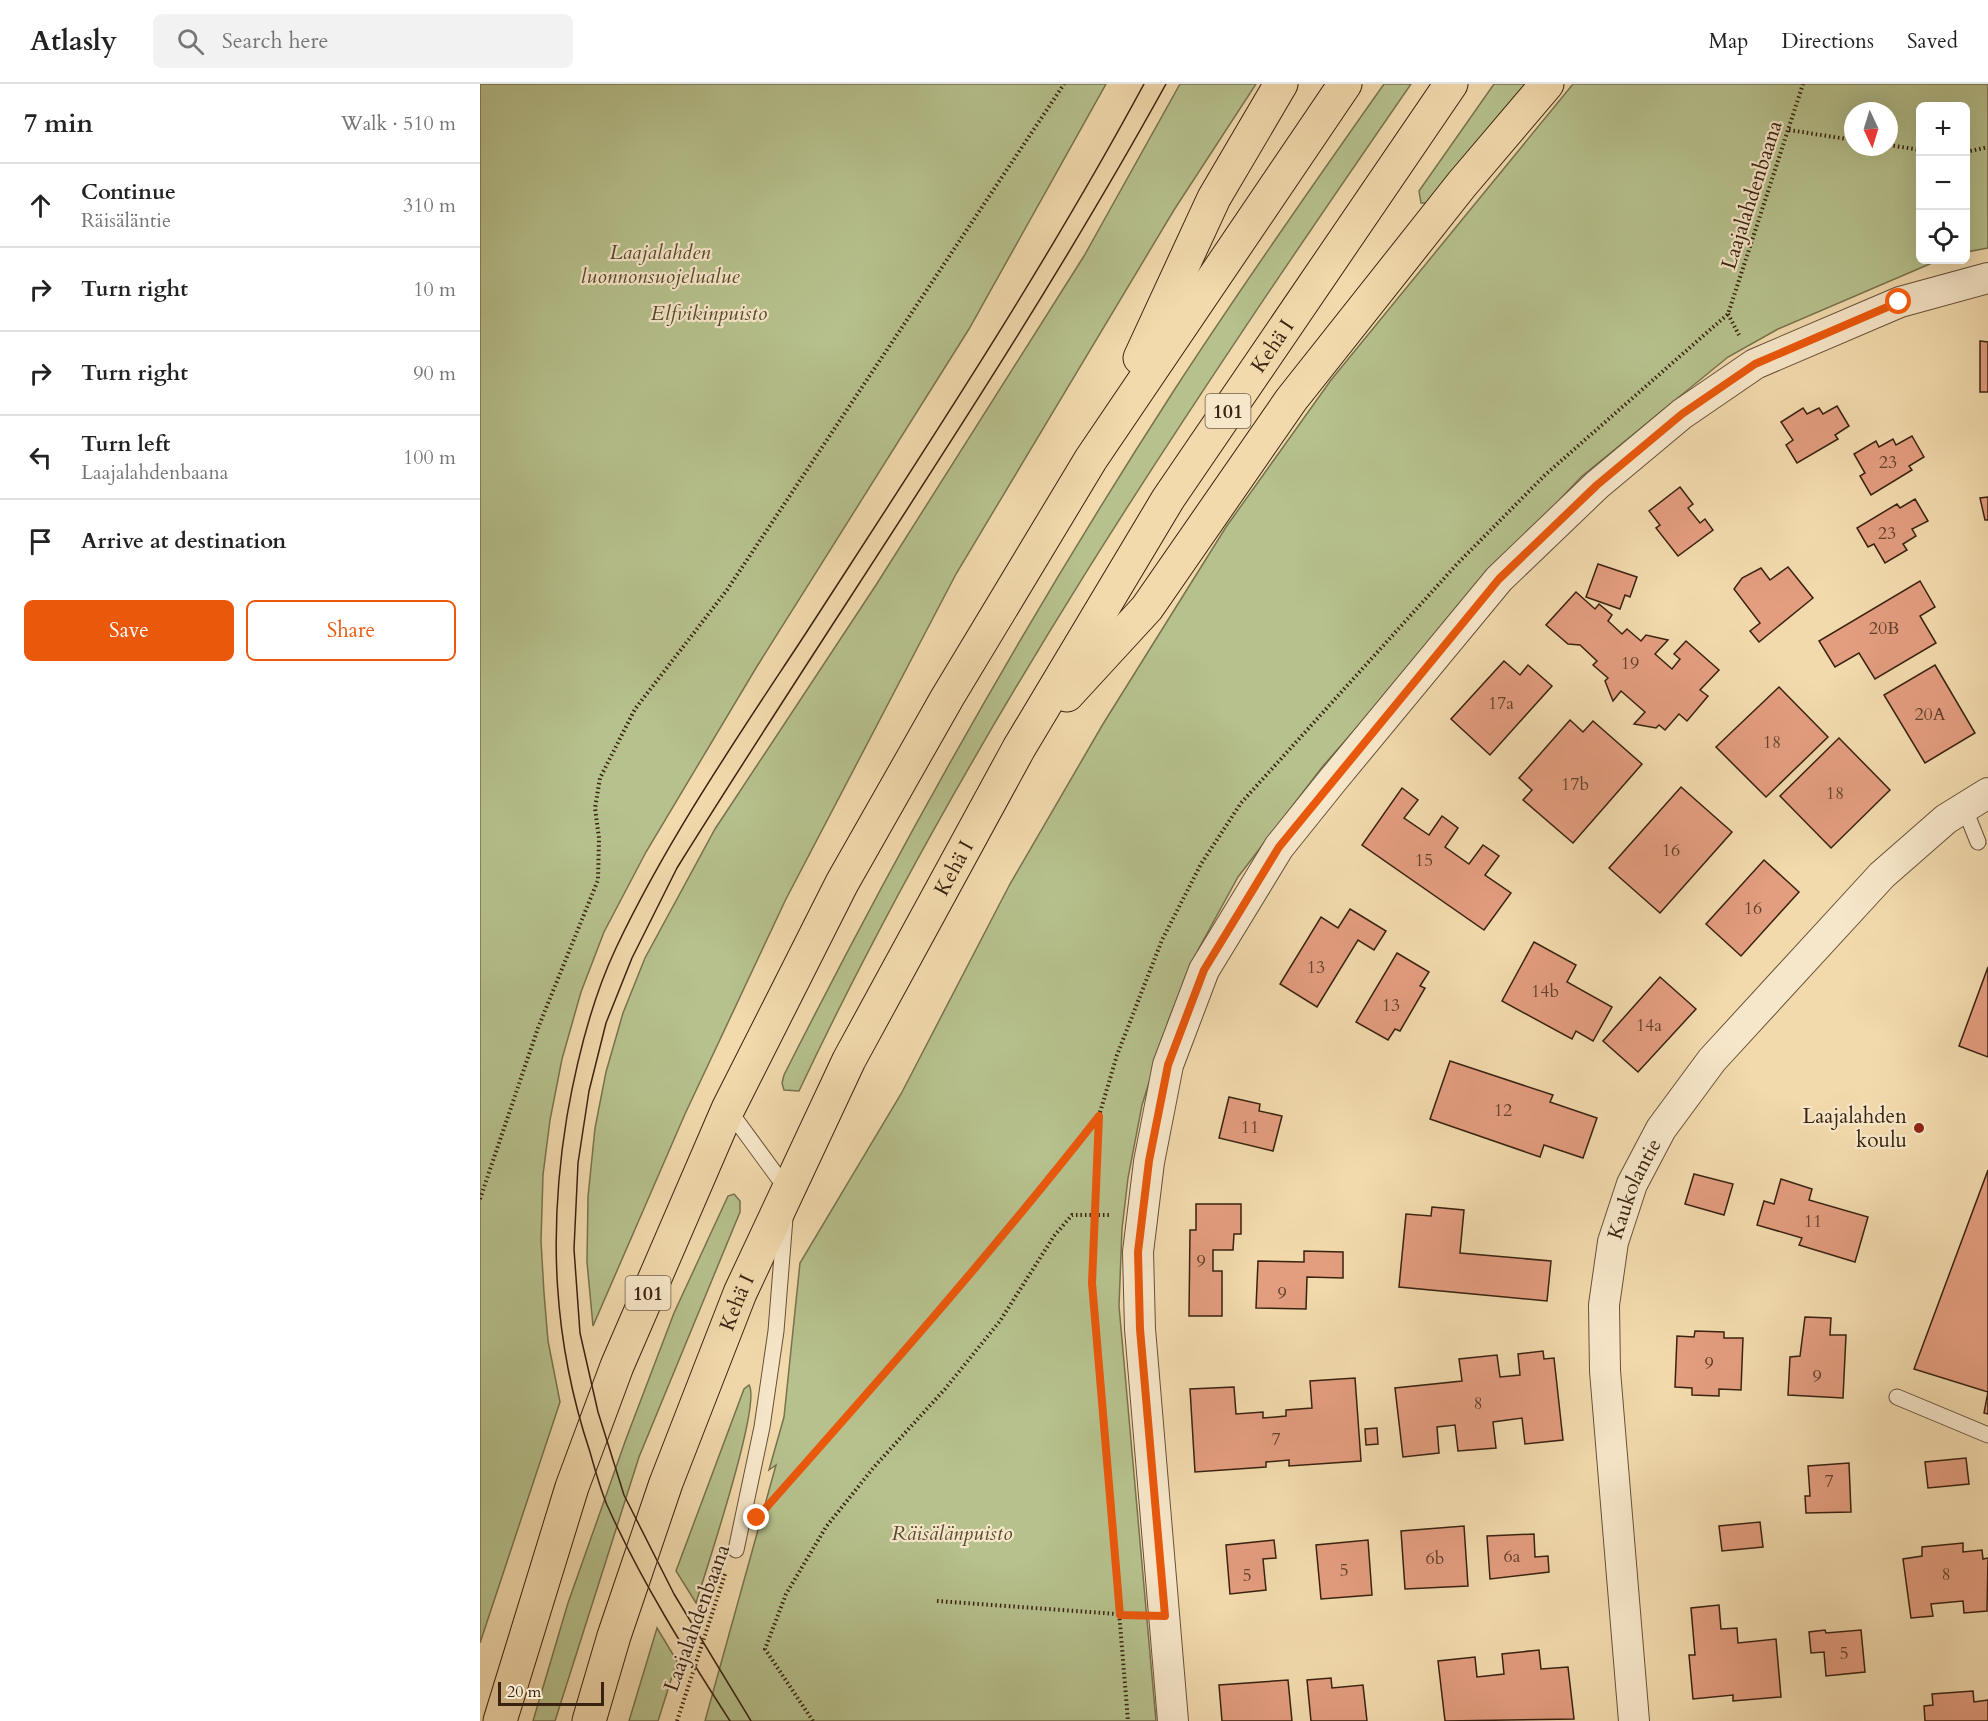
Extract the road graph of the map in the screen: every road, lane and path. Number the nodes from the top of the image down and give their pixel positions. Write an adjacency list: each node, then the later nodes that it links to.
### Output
1 (1064, 84): 21 (path)
2 (1281, 84): 15 (highway)
3 (1345, 84): 15 (highway, 101)
4 (1451, 84): 16 (highway, Kehä I / 101)
5 (1547, 84): 16 (highway)
6 (1803, 84): 7 (path, Laajalahdenbaana)
7 (1790, 130): 8 (path); 14 (path, Laajalahdenbaana)
8 (1844, 139)
9 (1898, 147): 11 (path)
10 (1988, 147): 12 (path)
11 (1916, 149)
12 (1970, 151)
13 (1988, 278): 29 (street)
14 (1728, 314)
15 (1091, 459): 19 (highway, 101)
16 (1019, 748): 20 (highway, Kehä I / 101)
17 (1976, 800): 18 (lane); 36 (street, Kaukolantie)
18 (1978, 842)
19 (728, 1109): 20 (lane); 30 (highway, 101)
20 (788, 1190): 26 (lane); 31 (highway, Kehä I / 101)
21 (480, 1199)
22 (1093, 1213): 25 (path); 28 (path); 33 (path)
23 (1897, 1397): 24 (lane)
24 (1988, 1435)
25 (772, 1500)
26 (736, 1550): 32 (path, Laajalahdenbaana)
27 (938, 1600): 28 (path)
28 (1120, 1615): 29 (path); 34 (path)
29 (1165, 1616): 35 (street)
30 (500, 1721)
31 (589, 1721)
32 (677, 1721)
33 (813, 1721)
34 (1128, 1721)
35 (1173, 1721)
36 (1634, 1721)

